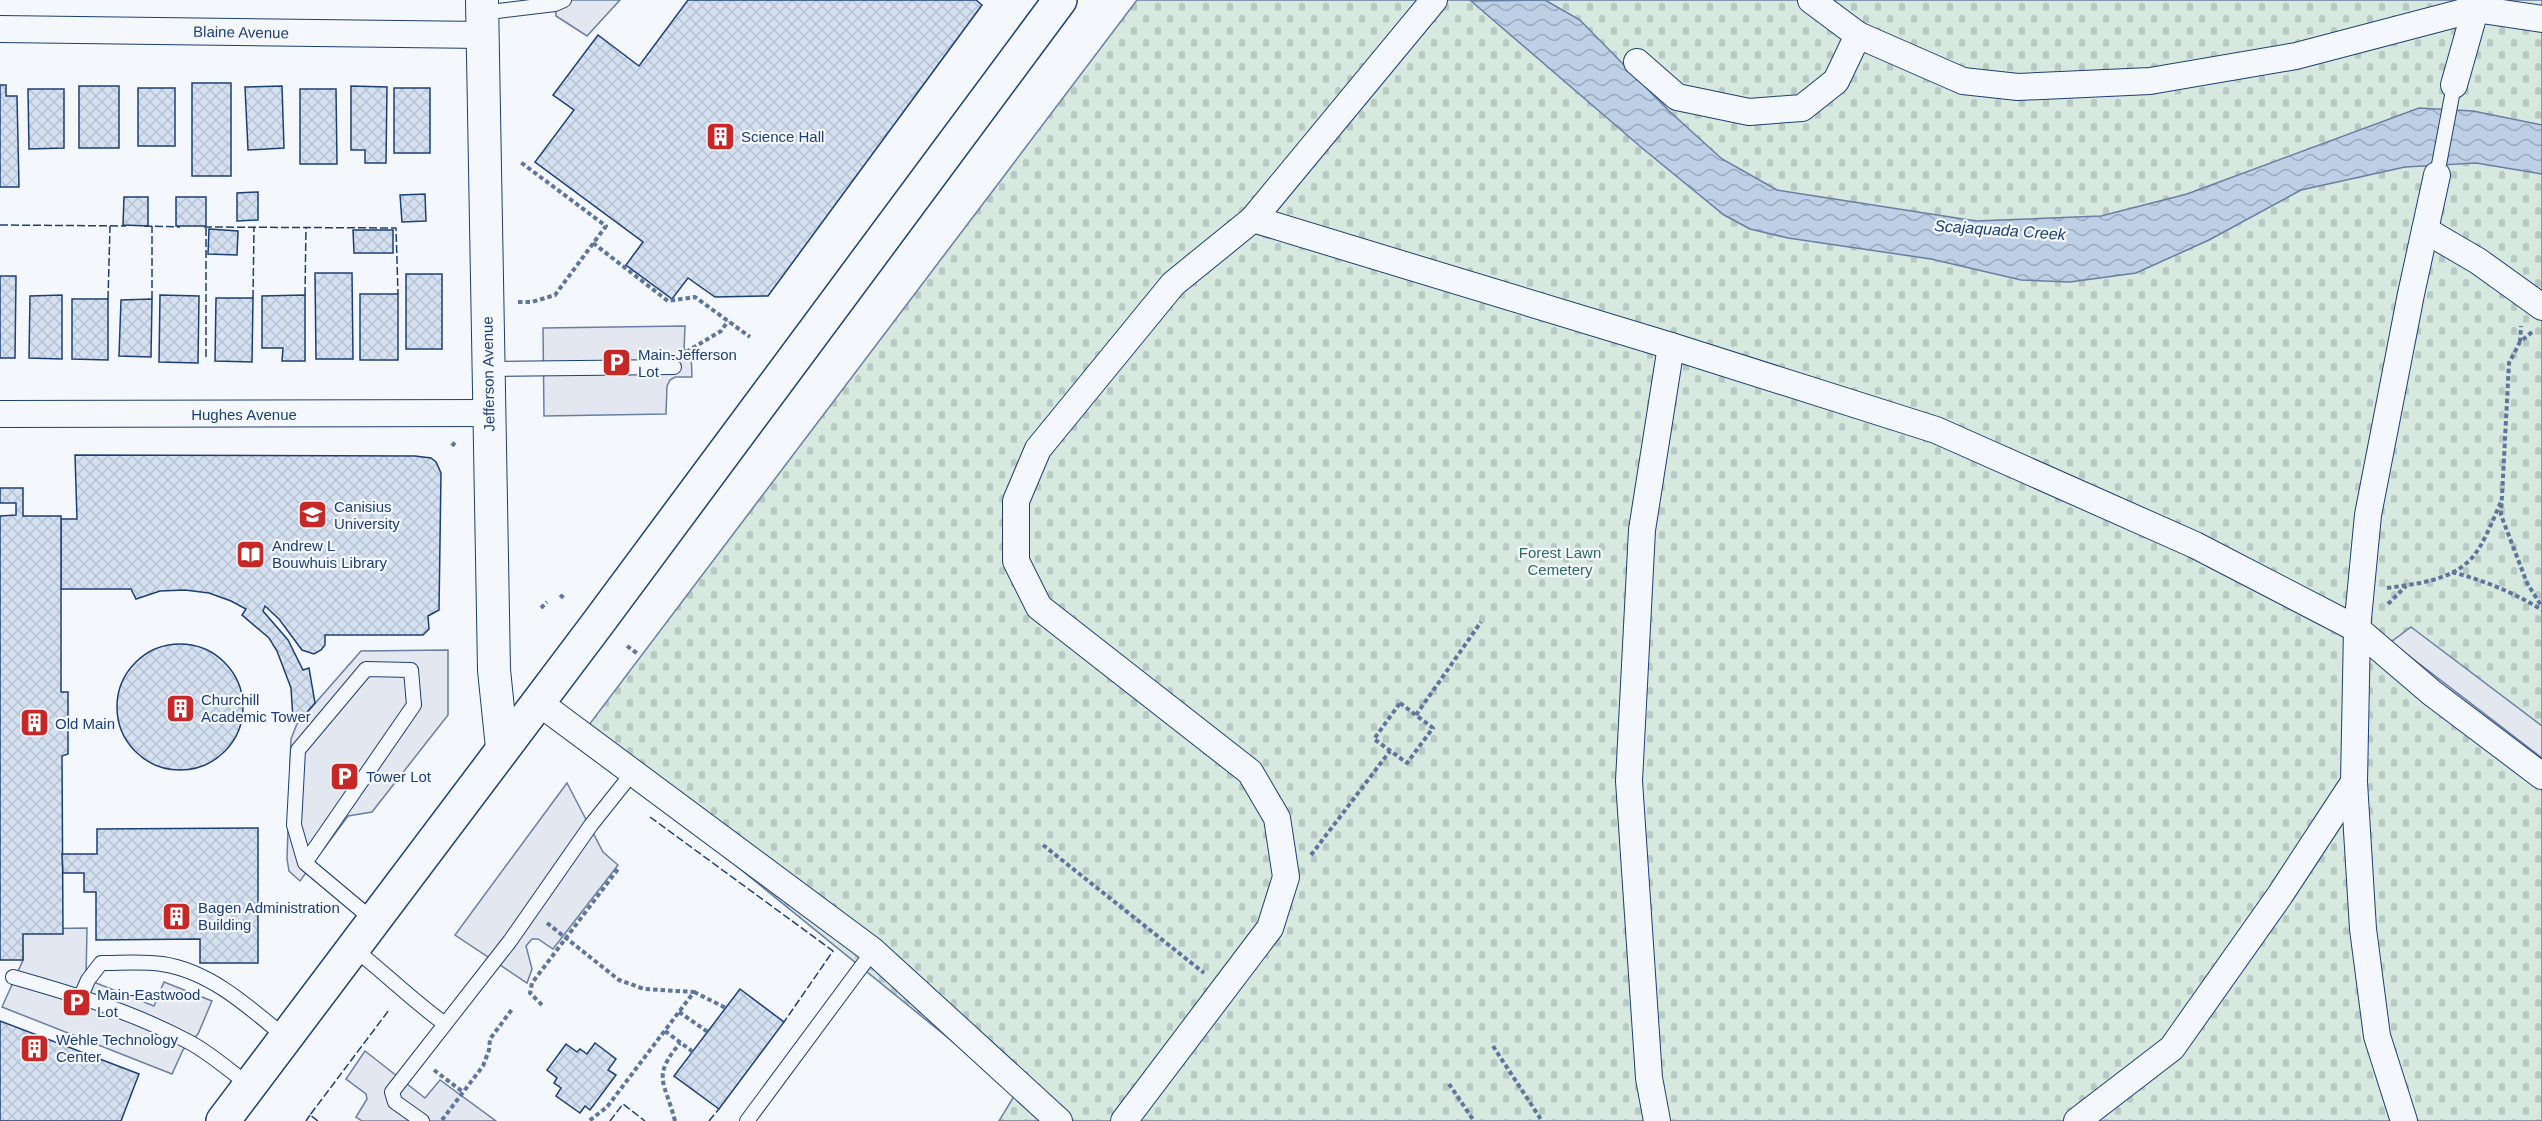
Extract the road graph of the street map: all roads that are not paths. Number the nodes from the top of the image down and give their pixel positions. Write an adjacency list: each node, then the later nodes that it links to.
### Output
1 (564, 0): 6 (lane)
2 (1060, 0): 22 (main road)
3 (1811, 0): 9 (street)
4 (1433, 2): 13 (street)
5 (2477, 4): 7 (street); 9 (street); 11 (street)
6 (482, 16): 8 (street, Blaine Avenue); 18 (street, Jefferson Avenue)
7 (2542, 19)
8 (0, 29)
9 (1858, 35): 10 (street)
10 (1637, 62)
11 (2454, 85): 12 (lane)
12 (2437, 175): 14 (street)
13 (1253, 219): 16 (street); 40 (street)
14 (2425, 230): 15 (street); 21 (street)
15 (2538, 319)
16 (1671, 346): 21 (street); 41 (street)
17 (674, 367): 18 (lane)
18 (487, 369): 19 (street, Jefferson Avenue)
19 (488, 413): 20 (street, Hughes Avenue); 23 (street, Jefferson Avenue)
20 (0, 414)
21 (2357, 629): 25 (street); 26 (street)
22 (538, 702): 23 (main road); 24 (street)
23 (502, 748): 28 (main road)
24 (634, 771): 30 (street); 33 (lane)
25 (2542, 776)
26 (2354, 782): 42 (street); 43 (street)
27 (305, 863): 27 (lane); 28 (lane)
28 (373, 920): 29 (main road)
29 (353, 948): 33 (lane); 34 (main road)
30 (873, 951): 38 (lane); 39 (street)
31 (13, 977): 32 (lane)
32 (81, 996): 34 (lane); 35 (lane)
33 (445, 1024): 37 (lane)
34 (285, 1037): 35 (main road)
35 (249, 1085): 36 (main road)
36 (223, 1121)
37 (422, 1121)
38 (747, 1121)
39 (1059, 1121)
40 (1124, 1121)
41 (1657, 1121)
42 (2077, 1121)
43 (2404, 1121)

